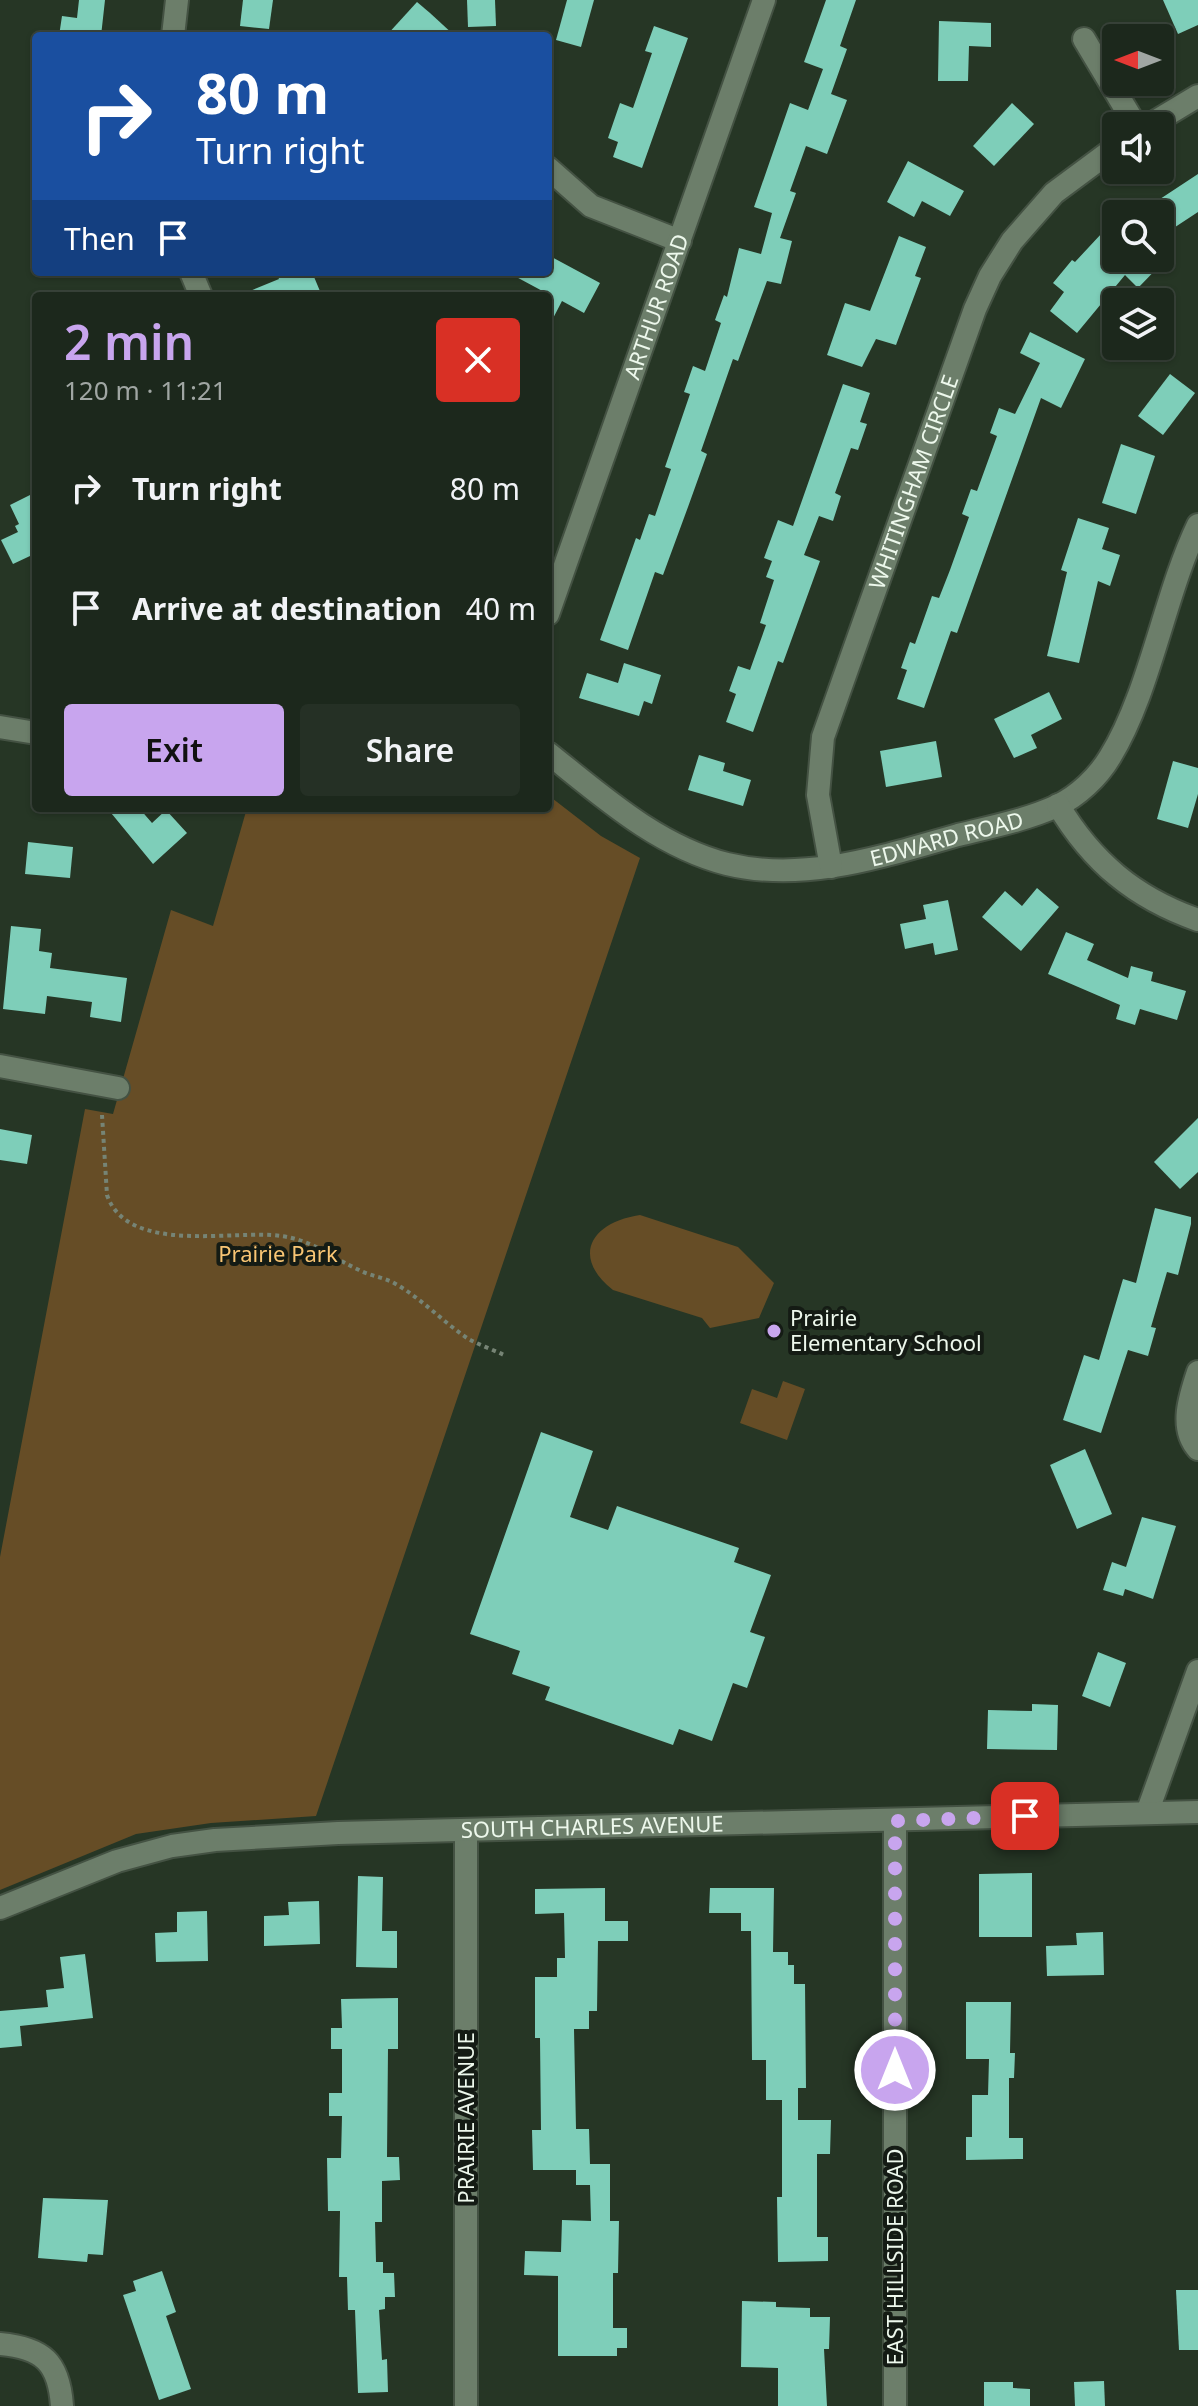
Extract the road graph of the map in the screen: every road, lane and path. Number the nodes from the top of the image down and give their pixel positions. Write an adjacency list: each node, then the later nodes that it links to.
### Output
1 (177, 0): 3 (street)
2 (764, 0): 10 (street, ARTHUR ROAD)
3 (173, 32)
4 (1084, 39): 6 (street)
5 (1198, 96): 7 (street)
6 (1128, 112)
7 (1171, 112)
8 (1102, 157): 17 (street, WHITINGHAM CIRCLE)
9 (552, 172): 10 (street)
10 (680, 241): 12 (street, ARTHUR ROAD)
11 (1198, 525): 16 (street, EDWARD ROAD)
12 (552, 603)
13 (0, 727): 14 (street)
14 (32, 732)
15 (552, 756): 17 (street, EDWARD ROAD)
16 (1058, 805): 17 (street, EDWARD ROAD); 18 (street)
17 (831, 867)
18 (1198, 920)
19 (0, 1066): 20 (street)
20 (118, 1088)
21 (102, 1115): 22 (path)
22 (506, 1356)
23 (1198, 1372): 24 (street)
24 (1198, 1449)
25 (1198, 1671): 27 (street)
26 (1198, 1812): 27 (street, SOUTH CHARLES AVENUE)
27 (1147, 1813): 28 (street, SOUTH CHARLES AVENUE)
28 (895, 1821): 29 (street, SOUTH CHARLES AVENUE); 34 (street, EAST HILLSIDE ROAD)
29 (466, 1831): 30 (street, SOUTH CHARLES AVENUE); 33 (street, PRAIRIE AVENUE)
30 (0, 1908)
31 (0, 2344): 32 (street)
32 (62, 2406)
33 (466, 2406)
34 (895, 2406)

